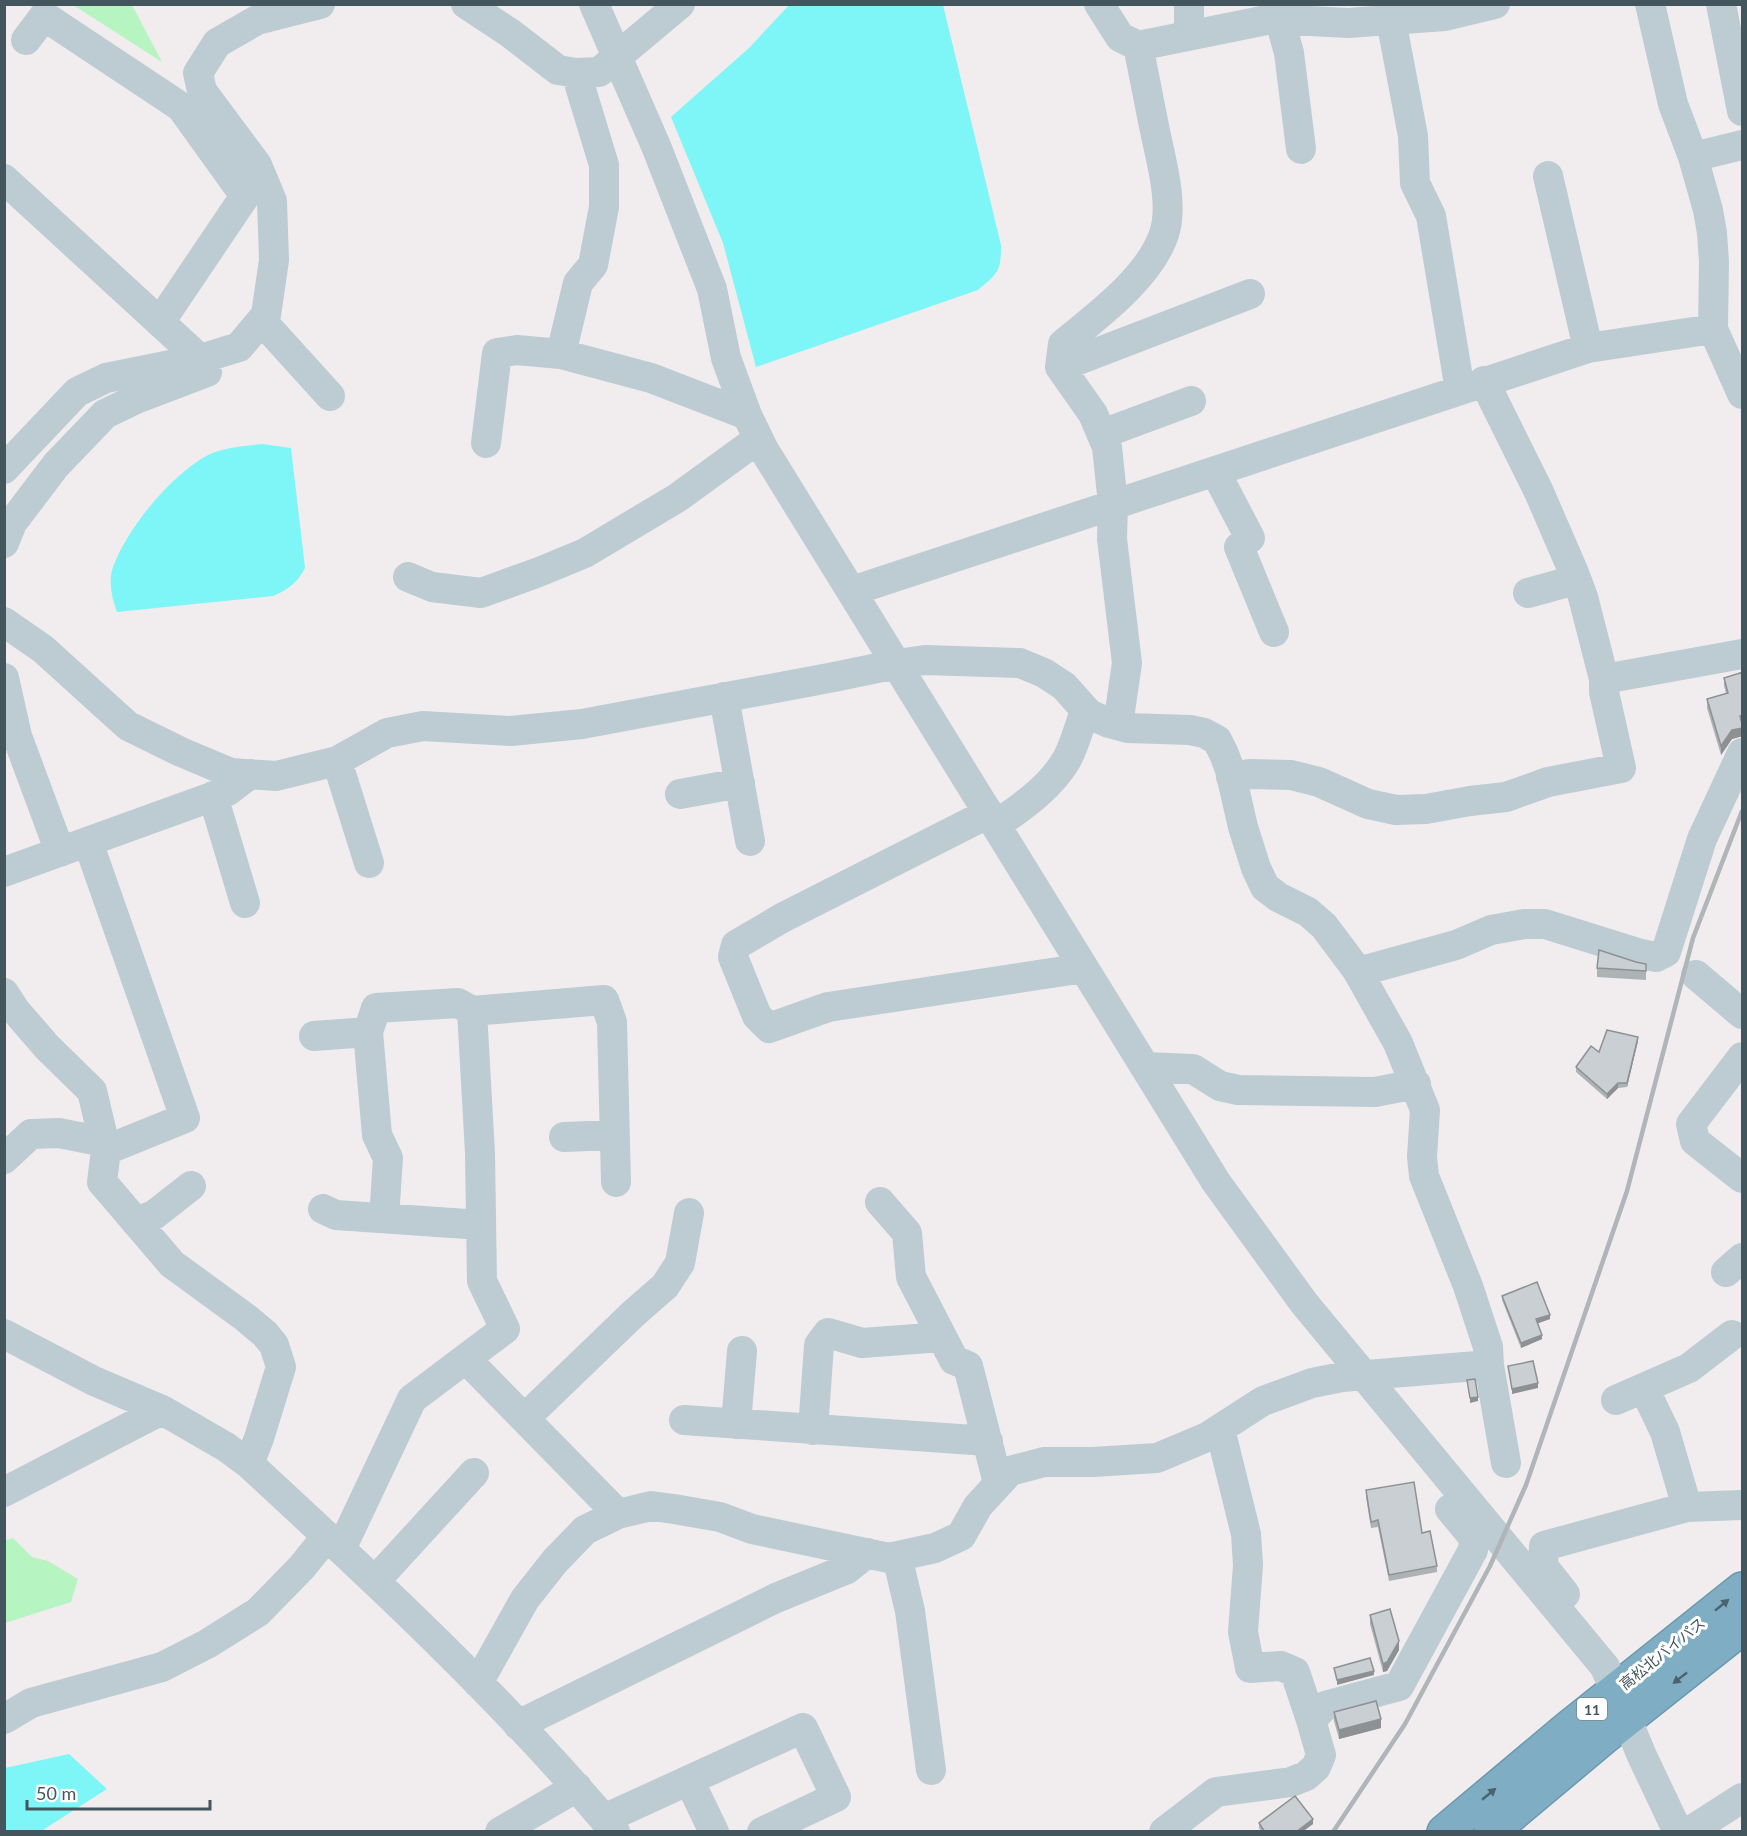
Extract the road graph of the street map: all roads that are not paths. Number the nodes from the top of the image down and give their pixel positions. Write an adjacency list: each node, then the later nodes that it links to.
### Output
1 (320, 4): 10 (street)
2 (466, 4): 18 (street)
3 (594, 4): 17 (street)
4 (680, 4): 17 (street)
5 (1099, 4): 16 (street)
6 (1189, 4): 14 (street)
7 (1650, 4): 22 (street)
8 (1721, 4): 19 (street)
9 (1487, 5): 13 (street)
10 (260, 12): 26 (street)
11 (1231, 16): 12 (street); 14 (street)
12 (1280, 20): 13 (street); 21 (street)
13 (1391, 20): 34 (street)
14 (1189, 36): 16 (street)
15 (26, 40): 27 (street)
16 (1138, 46): 33 (street)
17 (618, 56): 18 (street); 38 (street)
18 (576, 73): 31 (street)
19 (1743, 111)
20 (1743, 145): 22 (street)
21 (1301, 149)
22 (1693, 157): 28 (street)
23 (1548, 176): 29 (street)
24 (10, 195): 27 (street)
25 (1250, 294): 33 (street)
26 (262, 321): 30 (street); 36 (street)
27 (160, 322): 32 (street)
28 (1713, 329): 29 (street); 35 (street)
29 (1588, 348): 34 (street)
30 (234, 349): 32 (street); 44 (street)
31 (561, 354): 38 (street); 40 (street)
32 (200, 359): 41 (street)
33 (1060, 367): 39 (street)
34 (1472, 385): 42 (street); 45 (street)
35 (1743, 394)
36 (330, 396)
37 (1191, 401): 39 (street)
38 (752, 427): 46 (street); 47 (street)
39 (1102, 434): 43 (street)
40 (486, 443)
41 (4, 469)
42 (1215, 471): 43 (street); 50 (street)
43 (1113, 504): 47 (street); 57 (street)
44 (4, 543)
45 (1574, 573): 48 (street); 54 (street)
46 (408, 577)
47 (852, 591): 52 (street)
48 (1528, 593)
49 (7, 629): 60 (street)
50 (1274, 632)
51 (1743, 654): 54 (street)
52 (897, 664): 55 (street); 56 (street); 65 (street)
53 (4, 678): 68 (street)
54 (1604, 679): 61 (street)
55 (724, 697): 59 (street); 62 (street)
56 (1085, 711): 57 (street); 65 (street)
57 (1118, 725): 61 (street)
58 (1743, 753): 73 (street)
59 (337, 761): 60 (street); 69 (street)
60 (250, 774): 64 (street)
61 (1232, 777): 73 (street)
62 (740, 783): 63 (street); 66 (street)
63 (680, 794)
64 (213, 796): 67 (street); 71 (street)
65 (992, 819): 72 (street); 72 (street)
66 (750, 840)
67 (88, 842): 68 (street); 85 (street)
68 (60, 852): 70 (street)
69 (369, 864)
70 (4, 872)
71 (245, 903)
72 (1084, 968): 81 (street)
73 (1358, 972): 82 (street)
74 (1696, 975): 77 (street)
75 (4, 993): 85 (street)
76 (471, 1011): 78 (street); 83 (street); 95 (street)
77 (1743, 1014)
78 (368, 1032): 79 (street); 93 (street)
79 (314, 1036)
80 (1743, 1057): 87 (street)
81 (1145, 1067): 82 (street); 102 (street)
82 (1416, 1084): 101 (street)
83 (615, 1135): 84 (street); 88 (street)
84 (564, 1137)
85 (105, 1146): 86 (street); 94 (street)
86 (4, 1159)
87 (1743, 1178)
88 (616, 1182)
89 (191, 1185): 94 (street)
90 (880, 1202): 97 (street)
91 (323, 1209): 93 (street)
92 (689, 1212): 106 (street)
93 (384, 1218): 95 (street)
94 (136, 1222): 113 (street)
95 (481, 1225): 100 (street)
96 (1732, 1335): 103 (street)
97 (942, 1337): 110 (street); 111 (street)
98 (9, 1341): 105 (street)
99 (742, 1351): 108 (street)
100 (466, 1359): 106 (street); 120 (street)
101 (1489, 1365): 102 (street); 112 (street)
102 (1353, 1376): 109 (street); 127 (street); 129 (street)
103 (1644, 1388): 104 (street); 118 (street)
104 (1616, 1400)
105 (162, 1410): 113 (street); 116 (street)
106 (525, 1419): 119 (street)
107 (684, 1420): 108 (street)
108 (736, 1424): 110 (street)
109 (1220, 1429): 115 (street); 129 (street)
110 (813, 1430): 111 (street)
111 (988, 1441): 115 (street)
112 (1506, 1463)
113 (249, 1464): 120 (street)
114 (474, 1473): 123 (street)
115 (998, 1483): 122 (street)
116 (4, 1492)
117 (1743, 1505): 118 (street)
118 (1687, 1507): 127 (street)
119 (618, 1514): 121 (street); 126 (street)
120 (334, 1542): 123 (street); 128 (street)
121 (867, 1553): 122 (street); 130 (street)
122 (897, 1556): 131 (street)
123 (375, 1581): 126 (street)
124 (1743, 1589): 127 (highway, 高松北バイパス / 11, one-way to 124)
125 (1743, 1628): 127 (highway, 高松北バイパス / 11, one-way to 127)
126 (478, 1683): 130 (street)
127 (1616, 1692): 140 (highway, 高松北バイパス / 11, one-way to 127); 141 (highway, 高松北バイパス / 11); 142 (street)
128 (4, 1719)
129 (1311, 1720): 139 (street)
130 (518, 1725): 133 (street)
131 (931, 1770)
132 (689, 1780): 135 (street); 137 (street); 138 (street)
133 (577, 1787): 135 (street); 136 (street)
134 (1743, 1798): 143 (street)
135 (610, 1825)
136 (500, 1832)
137 (714, 1832)
138 (762, 1832)
139 (1164, 1832)
140 (1444, 1832)
141 (1491, 1832)
142 (1678, 1832)
143 (1689, 1832)

